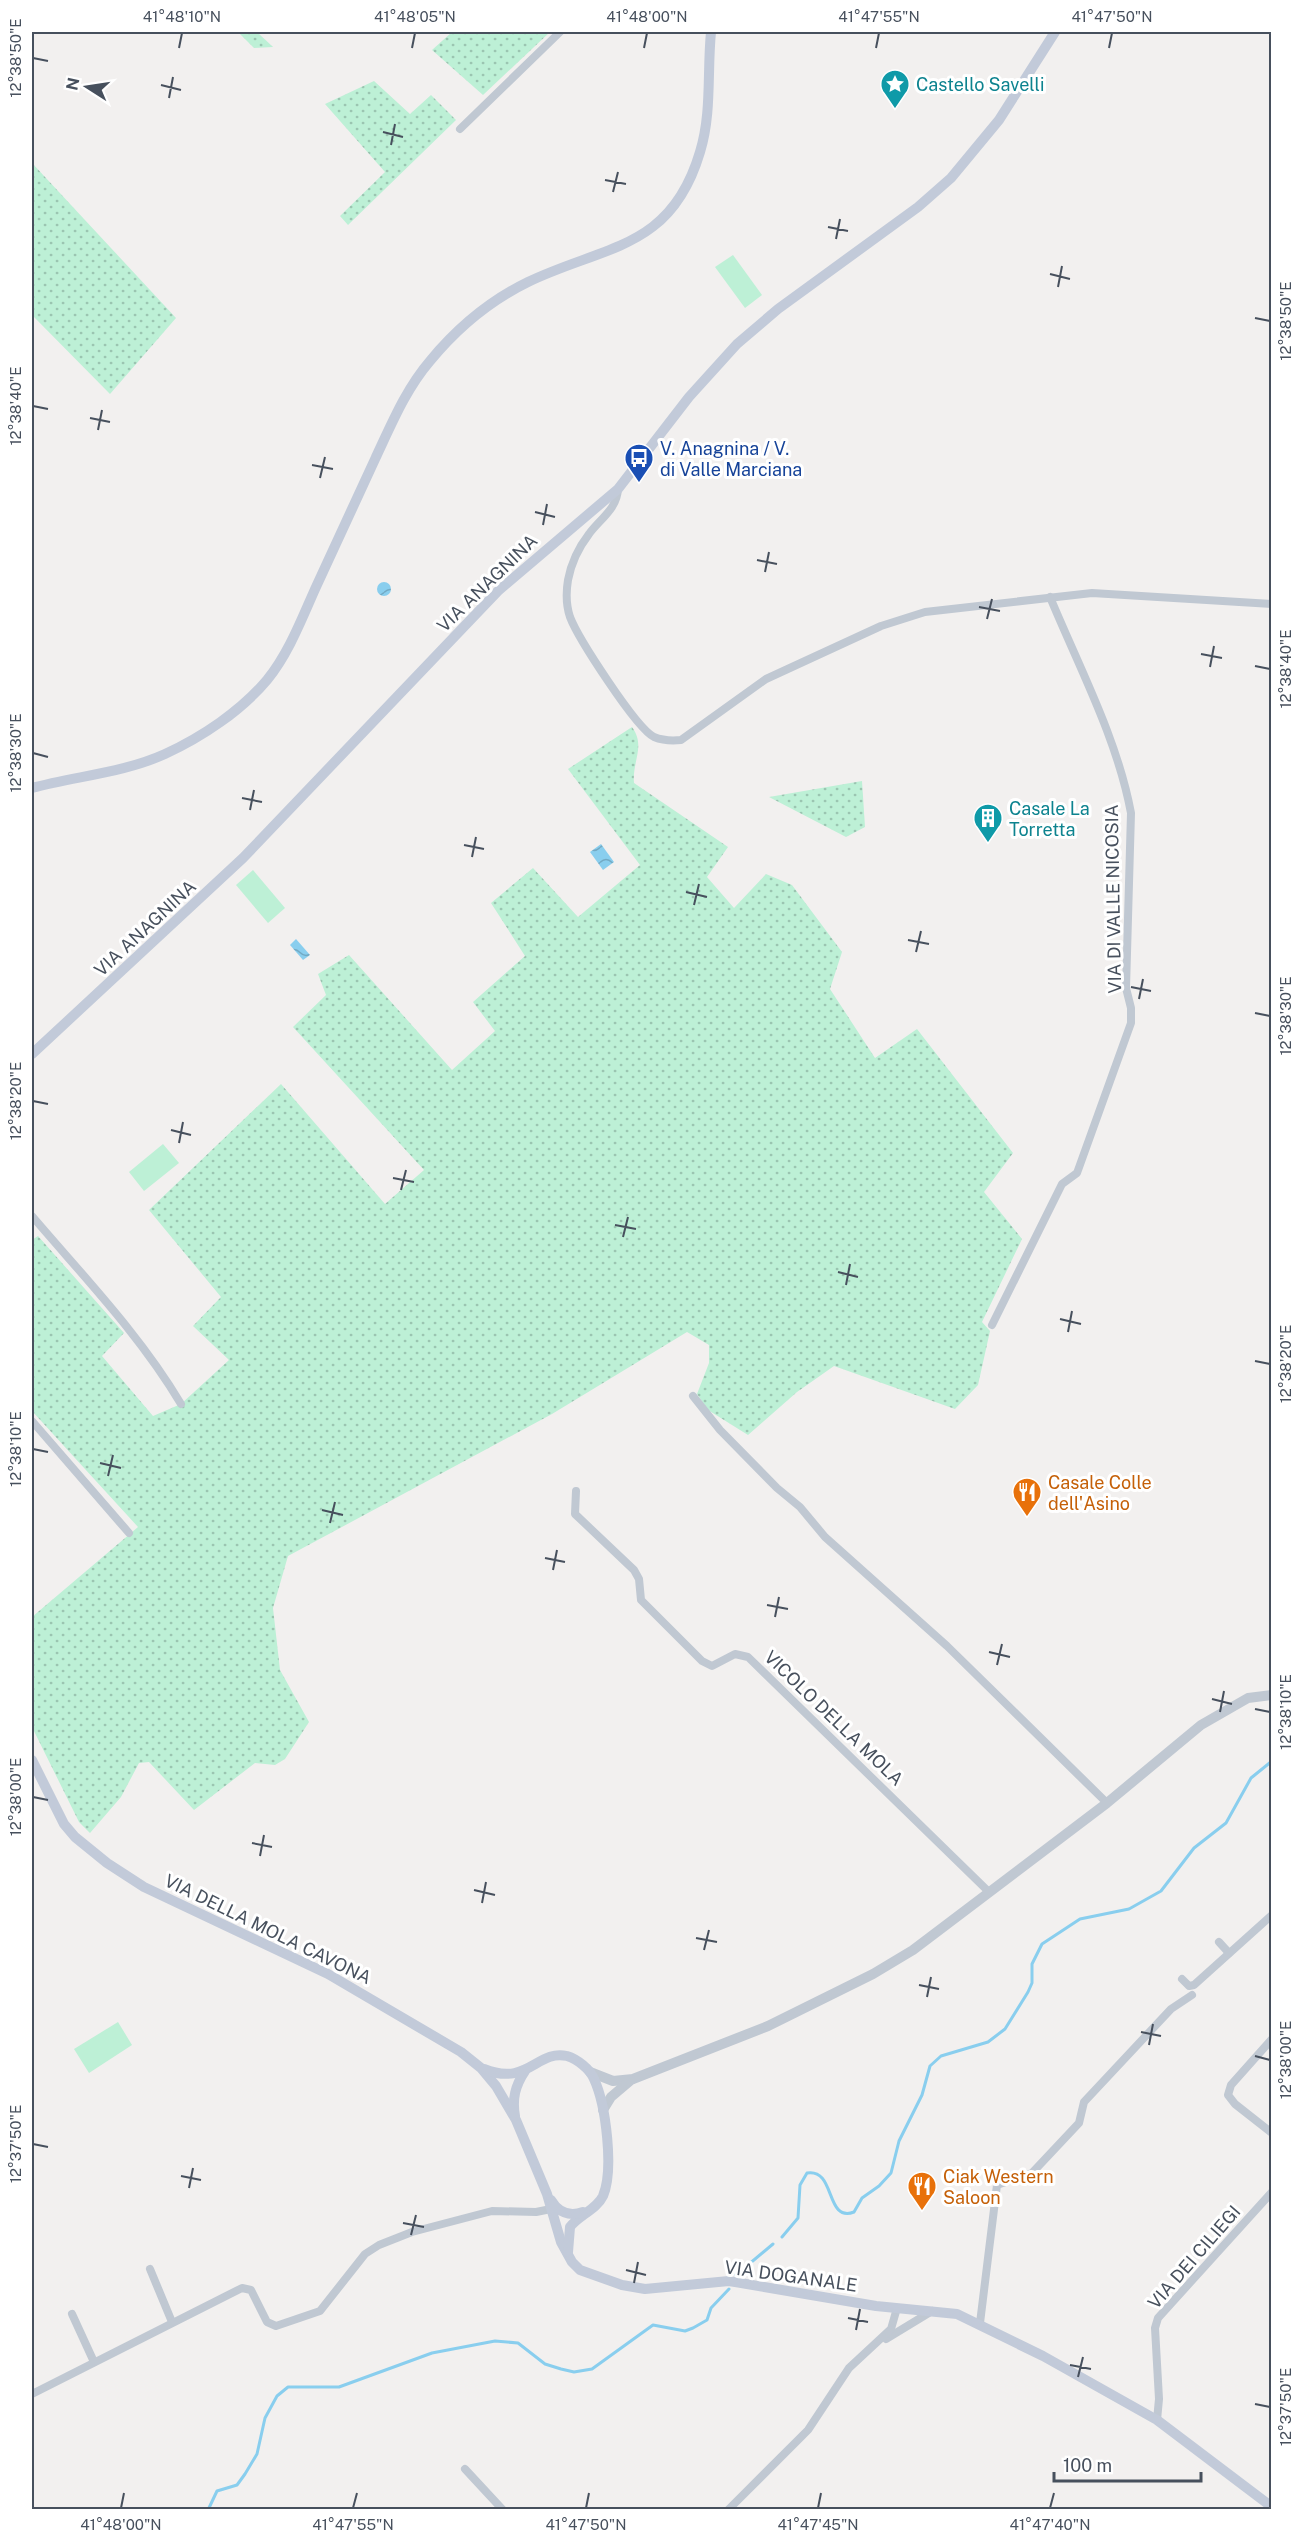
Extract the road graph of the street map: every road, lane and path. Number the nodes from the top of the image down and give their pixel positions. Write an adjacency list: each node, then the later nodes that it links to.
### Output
1 (561, 32): 4 (street)
2 (711, 32): 8 (main road)
3 (1055, 32): 5 (main road, VIA ANAGNINA)
4 (460, 129)
5 (618, 489): 6 (street); 9 (main road, VIA ANAGNINA)
6 (1050, 597): 7 (street); 11 (street, VIA DI VALLE NICOSIA)
7 (1272, 604)
8 (32, 788)
9 (32, 1054)
10 (32, 1216): 13 (street)
11 (992, 1325)
12 (693, 1396): 19 (street)
13 (181, 1404)
14 (32, 1421): 16 (street)
15 (576, 1491): 20 (street, VICOLO DELLA MOLA)
16 (129, 1533)
17 (1272, 1695): 19 (street)
18 (32, 1760): 27 (main road, VIA DELLA MOLA CAVONA)
19 (1107, 1803): 20 (street)
20 (989, 1892): 30 (street)
21 (1272, 1915): 23 (street)
22 (1219, 1942): 23 (street)
23 (1229, 1953): 24 (street)
24 (1182, 1979)
25 (1192, 1995): 44 (street)
26 (1272, 2039): 33 (street)
27 (482, 2068): 28 (main road); 32 (main road, VIA DELLA MOLA CAVONA)
28 (525, 2071): 29 (main road); 32 (main road)
29 (590, 2072): 30 (street); 31 (main road)
30 (633, 2079): 31 (street)
31 (603, 2110): 37 (main road)
32 (516, 2120): 35 (main road, VIA DELLA MOLA CAVONA)
33 (1272, 2133)
34 (1272, 2192): 48 (street, VIA DEI CILIEGI)
35 (547, 2194): 36 (main road, VIA DELLA MOLA CAVONA); 37 (main road)
36 (551, 2209): 38 (main road, VIA DELLA MOLA CAVONA); 43 (street)
37 (586, 2211): 38 (main road)
38 (568, 2256): 40 (main road, VIA DOGANALE)
39 (150, 2269): 43 (street)
40 (897, 2308): 41 (main road, VIA DOGANALE); 45 (street)
41 (934, 2310): 44 (main road, VIA DOGANALE); 45 (street)
42 (72, 2314): 46 (street)
43 (172, 2322): 46 (street)
44 (980, 2323): 48 (main road, VIA DOGANALE)
45 (872, 2348): 52 (street)
46 (94, 2362): 47 (street)
47 (32, 2394)
48 (1157, 2420): 50 (main road, VIA DOGANALE)
49 (465, 2469): 51 (street)
50 (1272, 2507)
51 (503, 2510)
52 (728, 2510)

